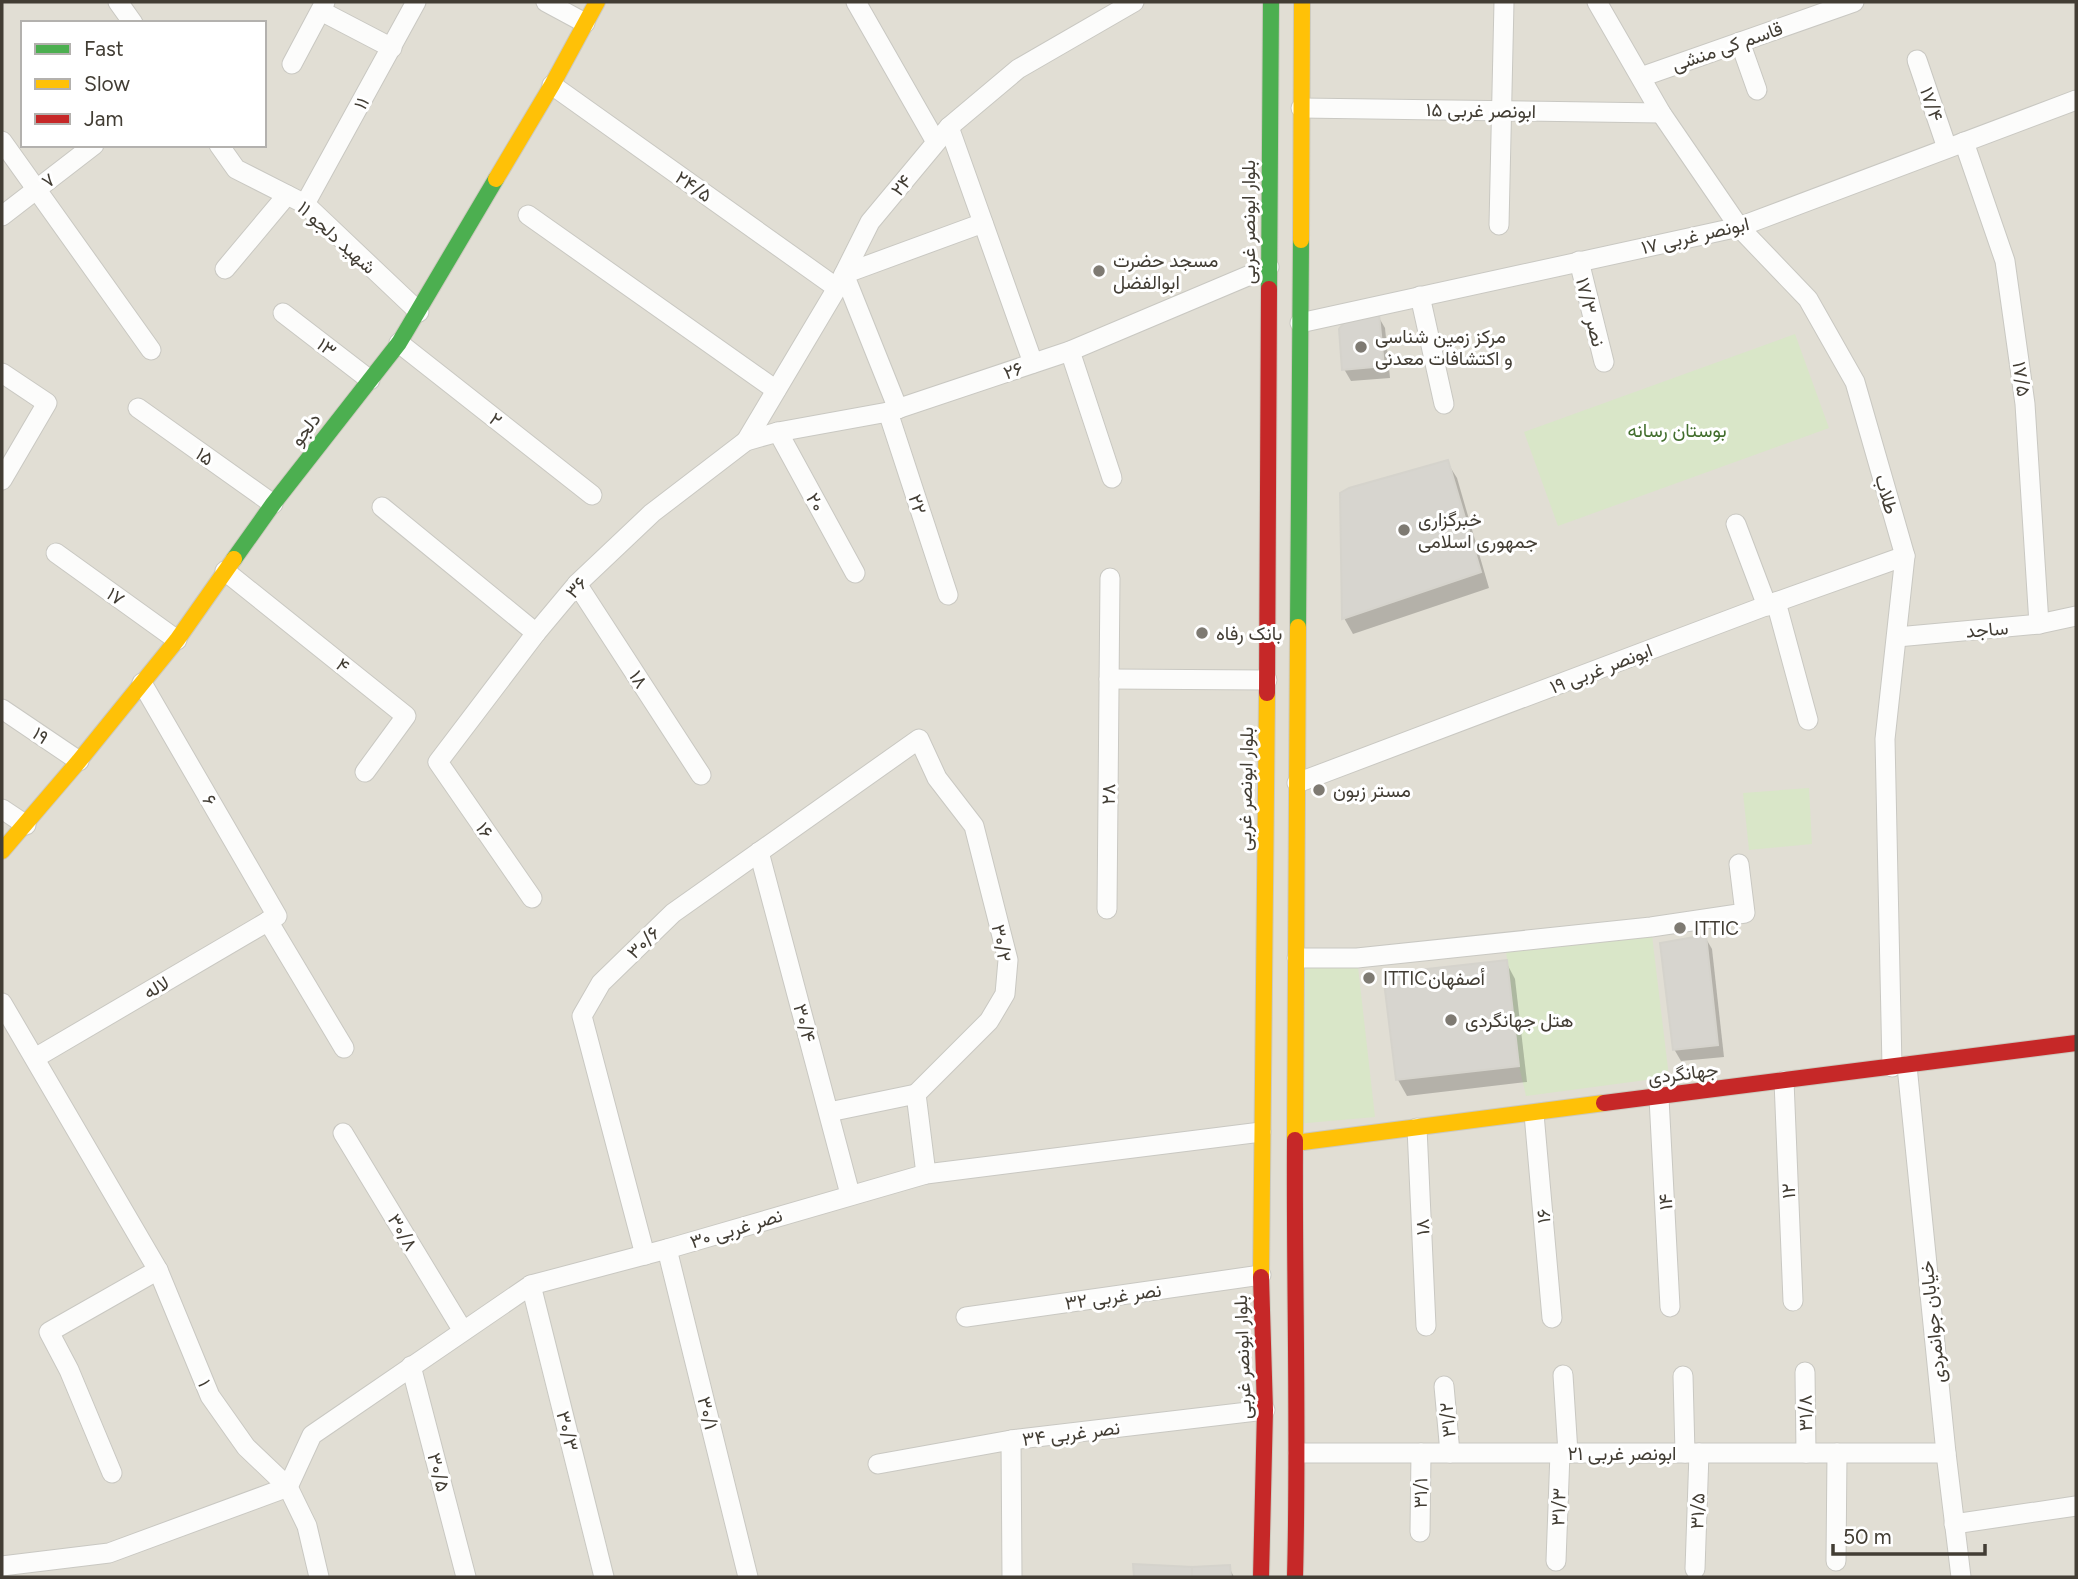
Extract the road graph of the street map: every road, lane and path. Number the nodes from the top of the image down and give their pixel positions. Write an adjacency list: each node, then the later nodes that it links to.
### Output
1 (118, 2): 14 (street)
2 (416, 2): 17 (street, ۱۱)
3 (546, 2): 15 (street)
4 (597, 2): 15 (main road, دلجو)
5 (856, 2): 27 (street)
6 (1134, 2): 27 (street, ۲۴)
7 (1271, 2): 41 (main road, بلوار ابونصر غربی)
8 (1302, 2): 24 (main road)
9 (1504, 2): 25 (street)
10 (1597, 2): 20 (street, طلاب)
11 (1854, 2): 13 (street, قاسم کی منشی)
12 (323, 6): 17 (street); 19 (street)
13 (1817, 8): 16 (street, قاسم کی منشی)
14 (132, 21)
15 (585, 23): 21 (main road, دلجو)
16 (1740, 42): 20 (street, قاسم کی منشی); 22 (street)
17 (391, 48): 34 (street, ۱۱)
18 (1917, 60): 29 (street, ۱۷/۴)
19 (292, 64)
20 (1641, 76): 26 (street, طلاب)
21 (552, 85): 43 (street, ۲۴/۵); 45 (main road, دلجو)
22 (1757, 90)
23 (2076, 100): 29 (street, ابونصر غربی ۱۷)
24 (1301, 108): 25 (street, ابونصر غربی ۱۵); 47 (main road)
25 (1502, 110): 26 (street, ابونصر غربی ۱۵); 38 (street)
26 (1661, 113): 39 (street, طلاب)
27 (942, 135): 37 (street); 43 (street, ۲۴)
28 (2, 141): 32 (street)
29 (1956, 145): 39 (street, ابونصر غربی ۱۷); 76 (street, ۱۷/۵)
30 (91, 147): 32 (street, ۷)
31 (220, 147): 33 (street, شهید دلجو ۱۱)
32 (37, 189): 35 (street, ۷); 49 (street)
33 (286, 195): 34 (street, شهید دلجو ۱۱); 42 (street)
34 (305, 204): 45 (street, شهید دلجو ۱۱)
35 (2, 215)
36 (528, 215): 55 (street)
37 (983, 223): 43 (street); 52 (street)
38 (1499, 225)
39 (1739, 227): 40 (street, ابونصر غربی ۱۷); 68 (street, طلاب)
40 (1579, 261): 44 (street, ابونصر غربی ۱۷); 51 (street, نصر ۱۷/۳)
41 (1269, 267): 50 (street, ۲۶); 81 (main road, بلوار ابونصر غربی)
42 (225, 269)
43 (841, 281): 55 (street, ۲۴); 58 (street, ۲۲)
44 (1420, 296): 47 (street, ابونصر غربی ۱۷); 56 (street)
45 (419, 312): 48 (main road, دلجو)
46 (283, 313): 54 (street, ۱۳)
47 (1300, 323): 90 (main road)
48 (399, 343): 54 (main road, دلجو); 63 (street, ۲)
49 (151, 350)
50 (1070, 351): 52 (street, ۲۶); 61 (street)
51 (1604, 362)
52 (1033, 363): 58 (street, ۲۶)
53 (2, 373): 62 (street)
54 (370, 380): 64 (main road, دلجو)
55 (776, 390): 60 (street, ۲۴)
56 (1444, 404)
57 (138, 408): 64 (street, ۱۵)
58 (893, 410): 59 (street, ۲۶); 73 (street, ۲۲)
59 (778, 432): 60 (street, ۲۶); 70 (street, ۲۰)
60 (746, 441): 72 (street, ۳۶)
61 (1112, 478)
62 (2, 480)
63 (592, 495)
64 (272, 504): 69 (main road, دلجو)
65 (382, 507): 77 (street)
66 (1736, 524): 74 (street)
67 (56, 553): 79 (street, ۱۷)
68 (1905, 556): 74 (street, ابونصر غربی ۱۹); 78 (street, طلاب)
69 (225, 571): 79 (main road, دلجو); 88 (street, ۴)
70 (855, 573)
71 (1110, 578): 80 (street, ۲۸)
72 (577, 584): 77 (street, ۳۶); 89 (street, ۱۸)
73 (948, 595)
74 (1771, 604): 84 (street); 90 (street, ابونصر غربی ۱۹)
75 (2076, 615): 76 (street, ساجد)
76 (2039, 624): 78 (street, ساجد)
77 (536, 633): 87 (street, ۳۶)
78 (1897, 637): 104 (street, طلاب)
79 (177, 640): 82 (main road, دلجو)
80 (1109, 679): 81 (street); 97 (street, ۲۸)
81 (1267, 680): 111 (main road, بلوار ابونصر غربی)
82 (142, 683): 86 (main road, دلجو); 98 (street, ۶)
83 (2, 709): 86 (street, ۱۹)
84 (1808, 720)
85 (919, 739): 94 (street, ۳۰/۶); 106 (street, ۳۰/۲)
86 (79, 761): 92 (main road, دلجو)
87 (438, 762): 96 (street, ۱۶)
88 (365, 772)
89 (701, 775)
90 (1297, 783): 99 (main road)
91 (2, 809): 92 (street)
92 (26, 825): 93 (main road, دلجو)
93 (2, 851)
94 (759, 852): 108 (street, ۳۰/۴); 117 (street, ۳۰/۶)
95 (1739, 864): 99 (street)
96 (532, 898)
97 (1107, 909)
98 (272, 919): 102 (street, ۶); 103 (street, لاله)
99 (1297, 958): 113 (main road)
100 (2, 1003): 103 (street, ۱)
101 (2076, 1044): 104 (main road, جهانگردی)
102 (344, 1048)
103 (35, 1058): 118 (street, ۱)
104 (1899, 1067): 105 (main road, جهانگردی); 141 (street, خیابان جوانمردی)
105 (1784, 1082): 107 (main road, جهانگردی); 121 (street, ۱۲)
106 (916, 1094): 108 (street); 114 (street)
107 (1660, 1097): 109 (main road, جهانگردی); 122 (street, ۱۴)
108 (828, 1112): 115 (street, ۳۰/۴)
109 (1534, 1114): 110 (main road, جهانگردی); 124 (street, ۱۶)
110 (1417, 1128): 113 (main road, جهانگردی); 125 (street, ۱۸)
111 (1261, 1132): 114 (street, نصر غربی ۳۰); 119 (main road, بلوار ابونصر غربی)
112 (343, 1133): 126 (street, ۳۰/۸)
113 (1296, 1143): 134 (main road)
114 (926, 1174): 115 (street, نصر غربی ۳۰)
115 (850, 1194): 116 (street, نصر غربی ۳۰)
116 (667, 1249): 117 (street, نصر غربی ۳۰); 155 (street, ۳۰/۱)
117 (645, 1255): 120 (street, نصر غربی ۳۰)
118 (158, 1270): 143 (street); 144 (street, ۱)
119 (1261, 1275): 123 (street, نصر غربی ۳۲); 132 (main road, بلوار ابونصر غربی)
120 (531, 1285): 126 (street, نصر غربی ۳۰); 154 (street, ۳۰/۳)
121 (1793, 1301)
122 (1671, 1307)
123 (966, 1317)
124 (1552, 1318)
125 (1426, 1326)
126 (463, 1331): 127 (street, نصر غربی ۳۰)
127 (411, 1366): 144 (street, نصر غربی ۳۰); 153 (street, ۳۰/۵)
128 (1805, 1372): 139 (street, ۳۱/۸)
129 (1563, 1375): 137 (street, ۳۱/۳)
130 (1683, 1376): 138 (street, ۳۱/۵)
131 (1444, 1386): 136 (street, ۳۱/۲)
132 (1265, 1410): 133 (street, نصر غربی ۳۴); 157 (main road, بلوار ابونصر غربی)
133 (1011, 1440): 142 (street, نصر غربی ۳۴); 156 (street)
134 (1298, 1453): 135 (street, ابونصر غربی ۲۱); 158 (main road)
135 (1421, 1453): 136 (street, ابونصر غربی ۲۱); 147 (street, ۳۱/۱)
136 (1450, 1453): 137 (street, ابونصر غربی ۲۱)
137 (1564, 1453): 138 (street, ابونصر غربی ۲۱); 148 (street, ۳۱/۳)
138 (1692, 1453): 139 (street, ابونصر غربی ۲۱); 151 (street, ۳۱/۵)
139 (1806, 1453): 140 (street, ابونصر غربی ۲۱)
140 (1837, 1453): 141 (street, ابونصر غربی ۲۱); 149 (street)
141 (1946, 1453): 146 (street, خیابان جوانمردی)
142 (878, 1464)
143 (113, 1473)
144 (288, 1487): 150 (street); 152 (street)
145 (2076, 1506): 146 (street)
146 (1954, 1524): 159 (street, خیابان جوانمردی)
147 (1420, 1532)
148 (1556, 1561)
149 (1836, 1561)
150 (2, 1566)
151 (1695, 1569)
152 (319, 1577)
153 (466, 1577)
154 (604, 1577)
155 (748, 1577)
156 (1012, 1577)
157 (1261, 1577)
158 (1295, 1577)
159 (1961, 1577)

